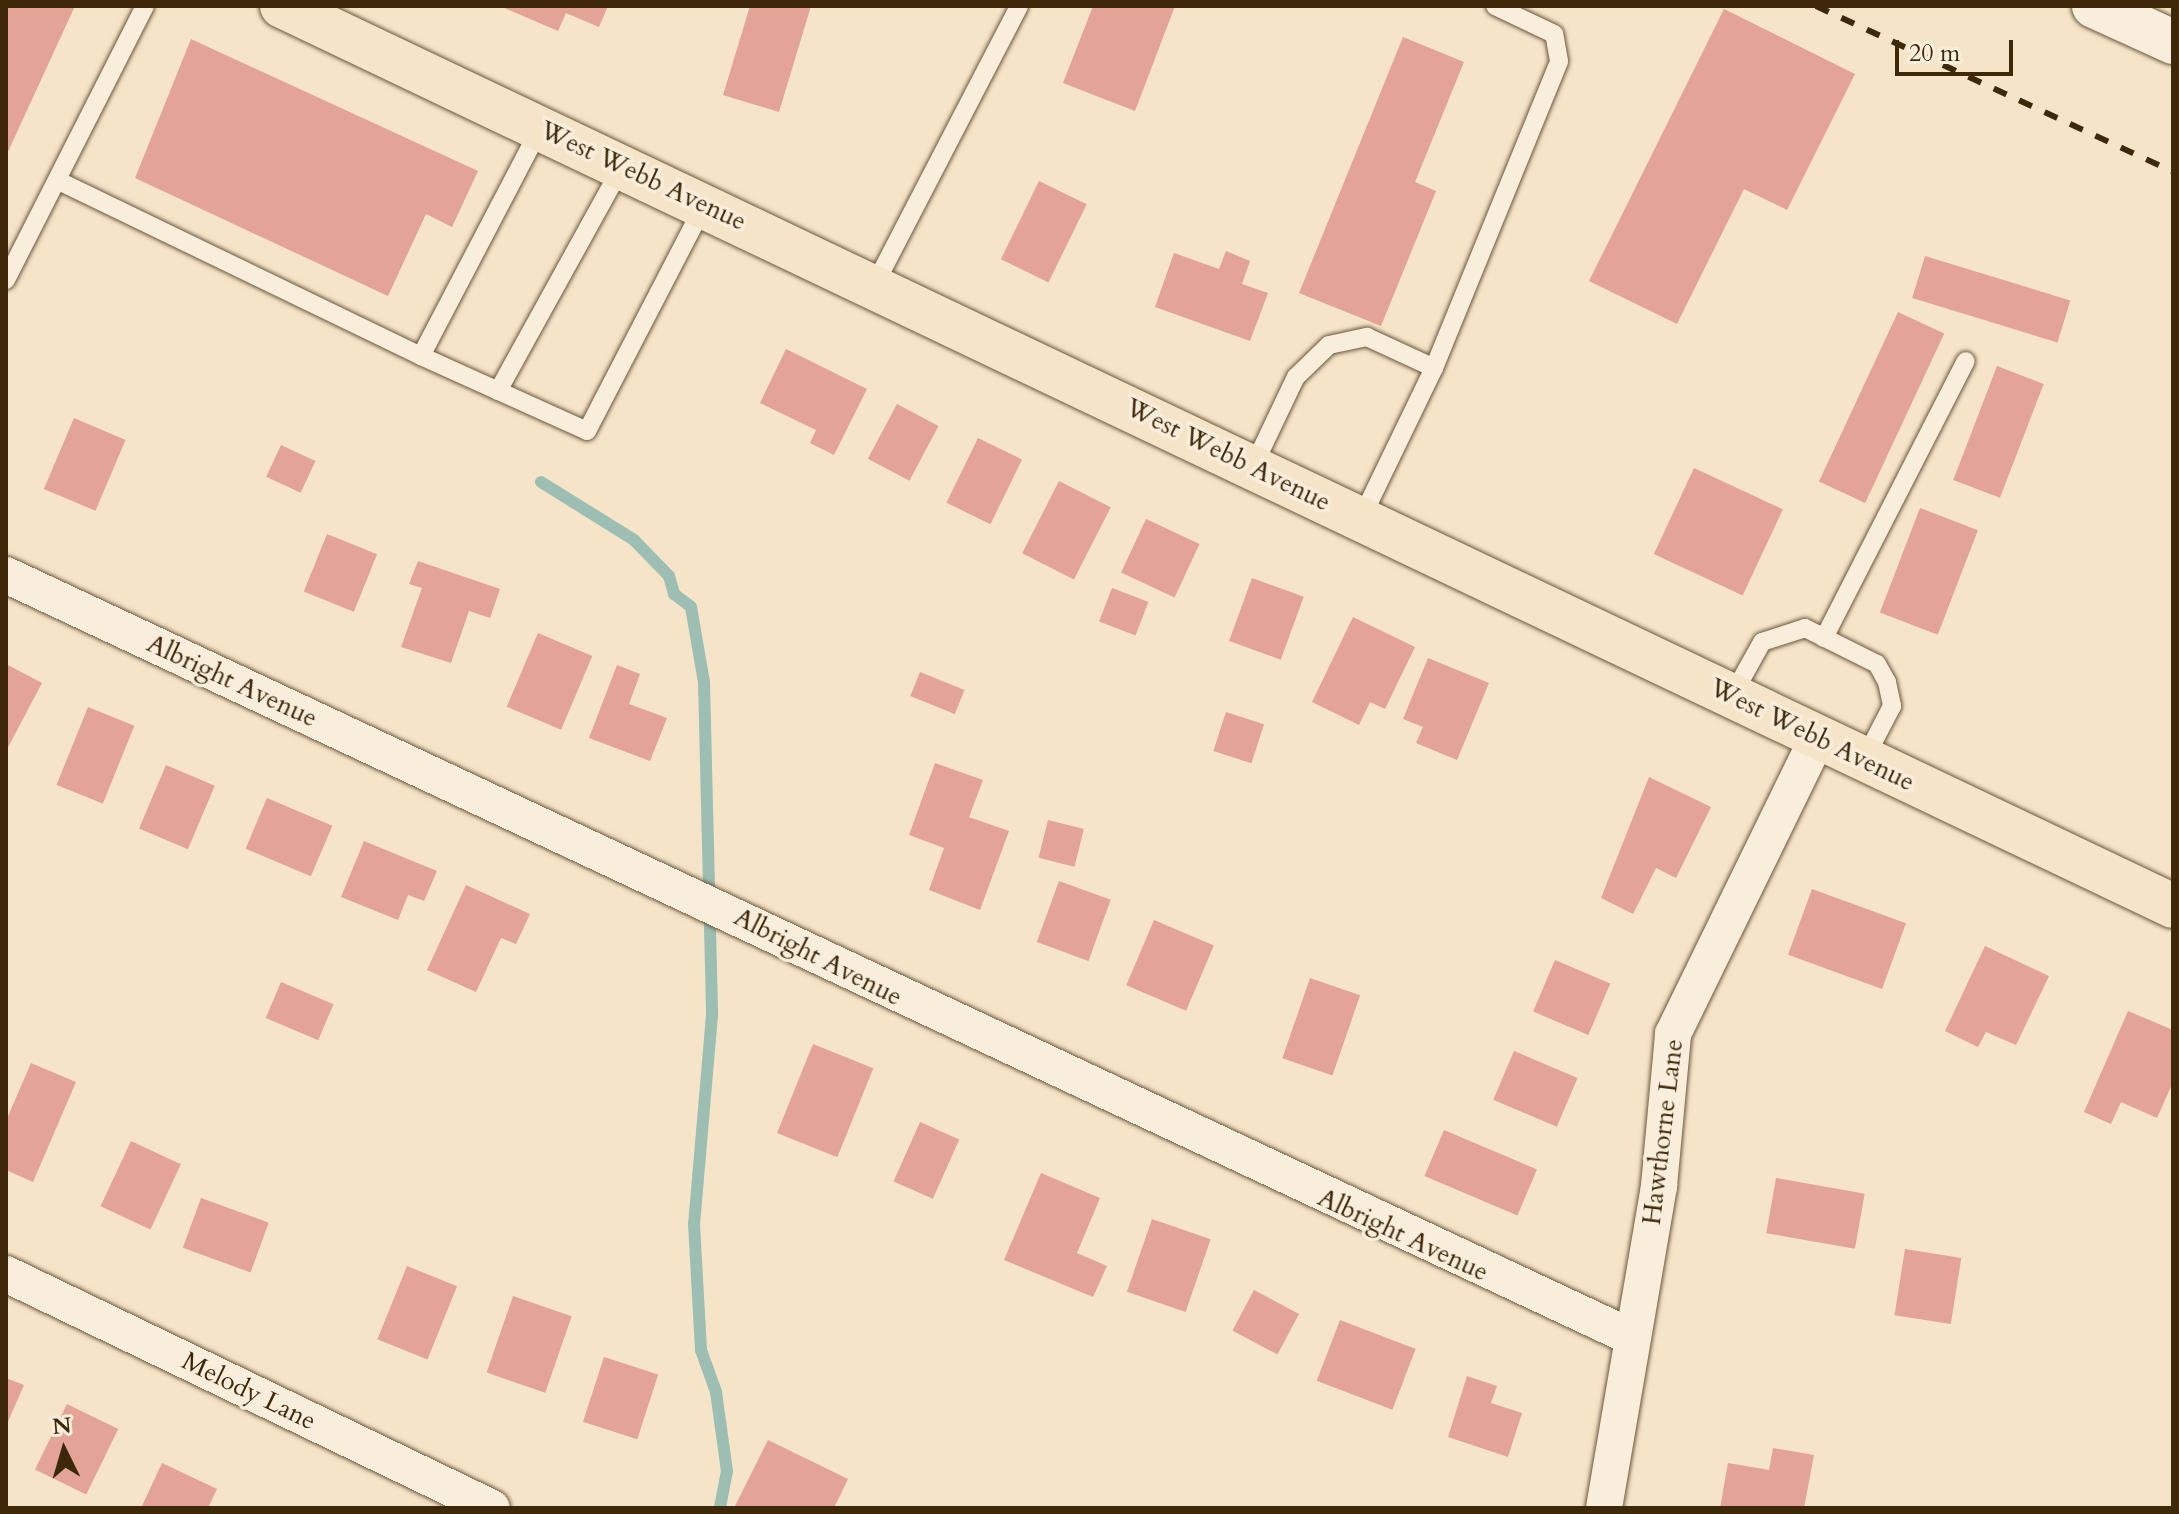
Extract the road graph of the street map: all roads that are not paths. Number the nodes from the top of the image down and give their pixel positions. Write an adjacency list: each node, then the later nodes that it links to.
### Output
1 (145, 6): 9 (lane)
2 (282, 6): 7 (highway, West Webb Avenue)
3 (1019, 6): 12 (lane)
4 (1495, 6): 15 (lane)
5 (2094, 6): 6 (street)
6 (2173, 42)
7 (540, 127): 8 (highway, West Webb Avenue); 13 (lane)
8 (622, 166): 10 (highway, West Webb Avenue); 16 (lane)
9 (61, 182): 11 (lane); 13 (lane)
10 (704, 205): 12 (highway, West Webb Avenue); 16 (lane)
11 (6, 280)
12 (874, 286): 17 (highway, West Webb Avenue)
13 (421, 356): 16 (lane)
14 (1966, 361): 20 (lane)
15 (1434, 368): 17 (lane); 18 (lane)
16 (498, 391)
17 (1253, 467): 18 (highway, West Webb Avenue)
18 (1361, 519): 21 (highway, West Webb Avenue)
19 (6, 575): 26 (street, Albright Avenue)
20 (1824, 638): 21 (lane); 23 (lane)
21 (1732, 696): 22 (highway, West Webb Avenue)
22 (1818, 737): 23 (highway, West Webb Avenue); 26 (street, Hawthorne Lane)
23 (1864, 760): 24 (highway, West Webb Avenue)
24 (2173, 906)
25 (6, 1274): 27 (street, Melody Lane)
26 (1631, 1337): 29 (street, Hawthorne Lane)
27 (445, 1499): 28 (street, Melody Lane)
28 (492, 1508)
29 (1604, 1508)

